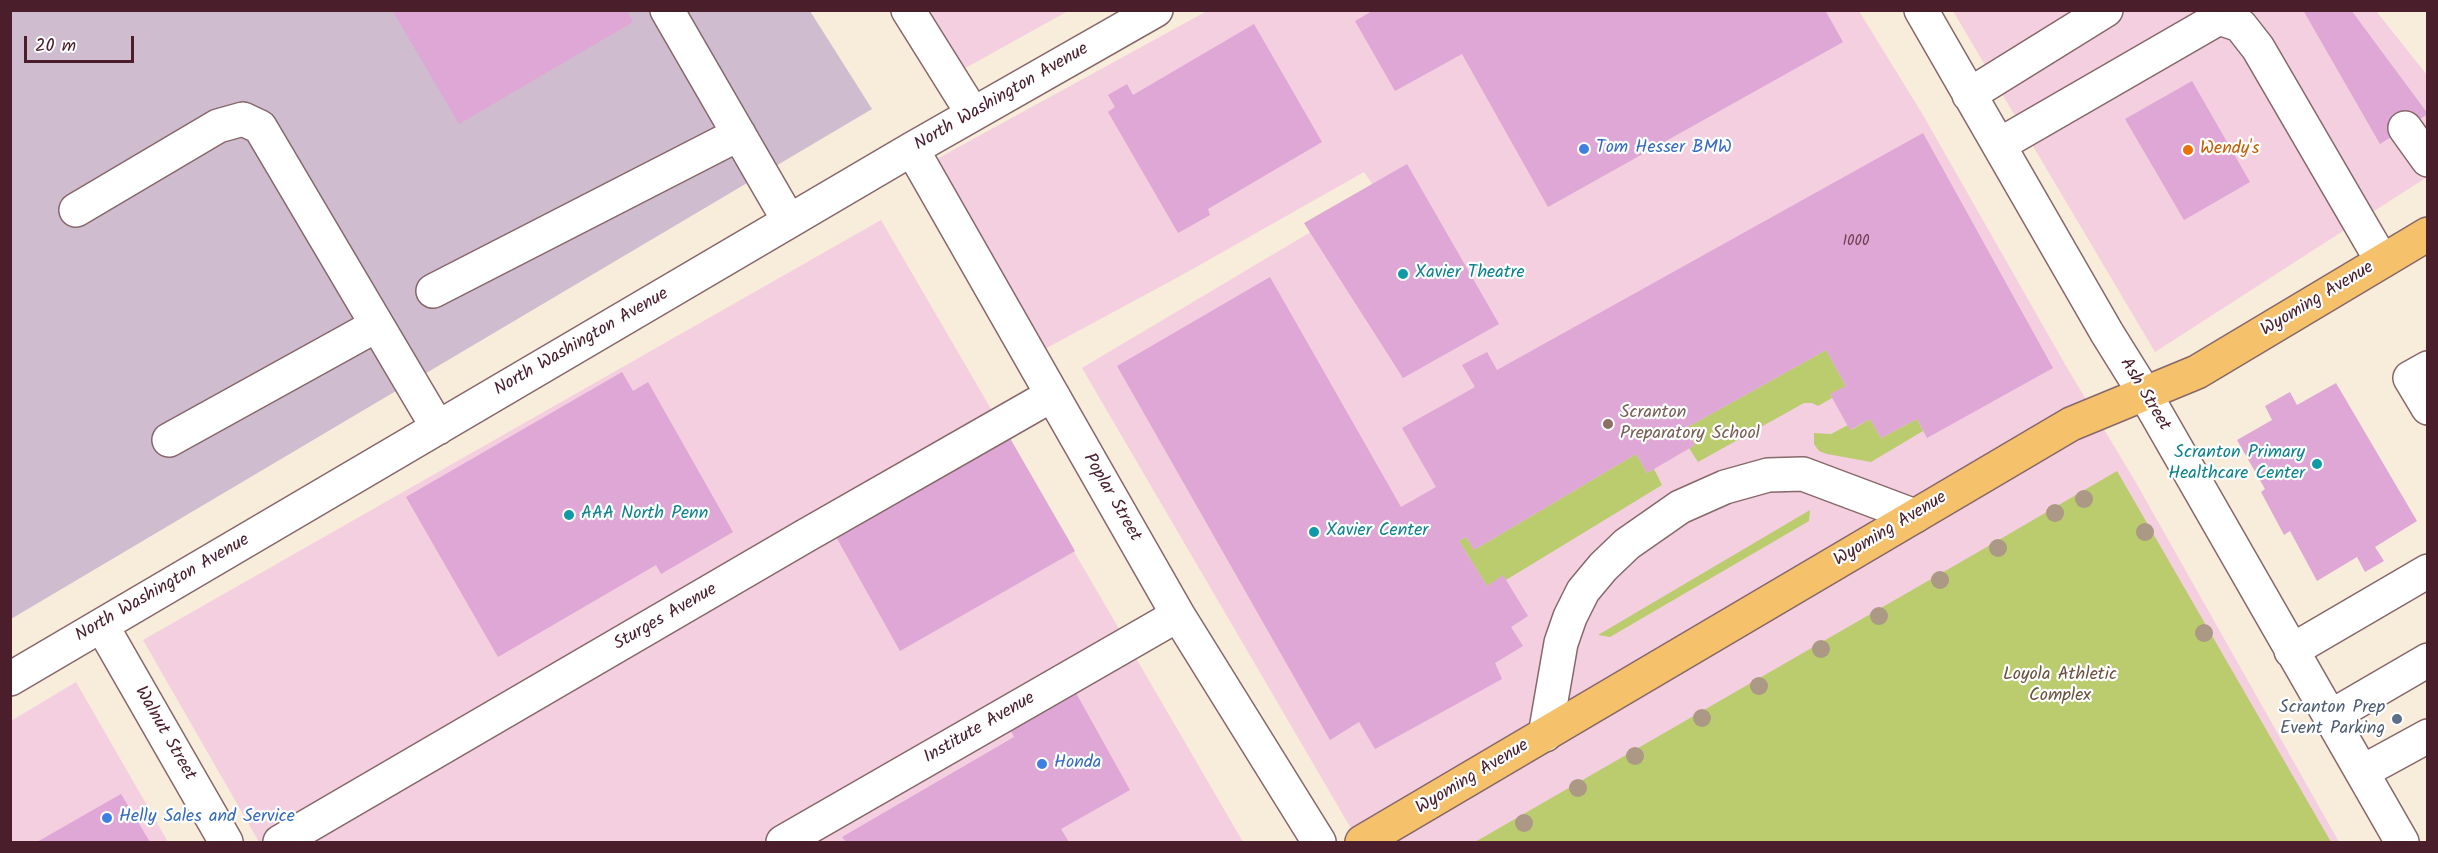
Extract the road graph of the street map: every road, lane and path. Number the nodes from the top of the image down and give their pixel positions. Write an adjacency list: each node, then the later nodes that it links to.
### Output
1 (667, 10): 9 (street)
2 (908, 10): 7 (street)
3 (1156, 10): 7 (street, North Washington Avenue)
4 (1921, 10): 6 (street, Ash Street)
5 (2106, 10): 6 (street)
6 (1969, 95): 10 (street, Ash Street)
7 (973, 114): 11 (street, North Washington Avenue)
8 (2405, 128): 12 (street)
9 (739, 134): 14 (street); 17 (street)
10 (1999, 145): 16 (street); 20 (street, Ash Street)
11 (912, 149): 14 (street, North Washington Avenue); 21 (street, Poplar Street)
12 (2427, 160)
13 (76, 210): 18 (street)
14 (789, 221): 23 (street, North Washington Avenue)
15 (2427, 234): 16 (main road, Wyoming Avenue)
16 (2382, 261): 20 (main road, Wyoming Avenue)
17 (433, 291)
18 (377, 325): 23 (street); 24 (street)
19 (2427, 368): 22 (street)
20 (2145, 394): 25 (main road, Wyoming Avenue); 29 (street, Ash Street)
21 (1052, 395): 27 (street, Poplar Street); 38 (street, Sturges Avenue)
22 (2427, 408)
23 (438, 428): 28 (street, North Washington Avenue)
24 (169, 440)
25 (1915, 516): 33 (main road, Wyoming Avenue); 33 (street)
26 (2427, 571): 29 (street)
27 (1178, 615): 39 (street, Institute Avenue); 40 (street, Poplar Street)
28 (102, 626): 31 (street, North Washington Avenue); 37 (street, Walnut Street)
29 (2291, 651): 32 (street, Ash Street)
30 (2427, 660): 32 (street)
31 (10, 679)
32 (2330, 717): 35 (street, Ash Street)
33 (1545, 735): 41 (main road, Wyoming Avenue)
34 (2427, 736): 35 (street)
35 (2362, 772): 42 (street, Ash Street)
36 (2427, 835): 43 (street)
37 (226, 843)
38 (280, 843)
39 (783, 843)
40 (1319, 843)
41 (1362, 843)
42 (2402, 843)
43 (2421, 843)

